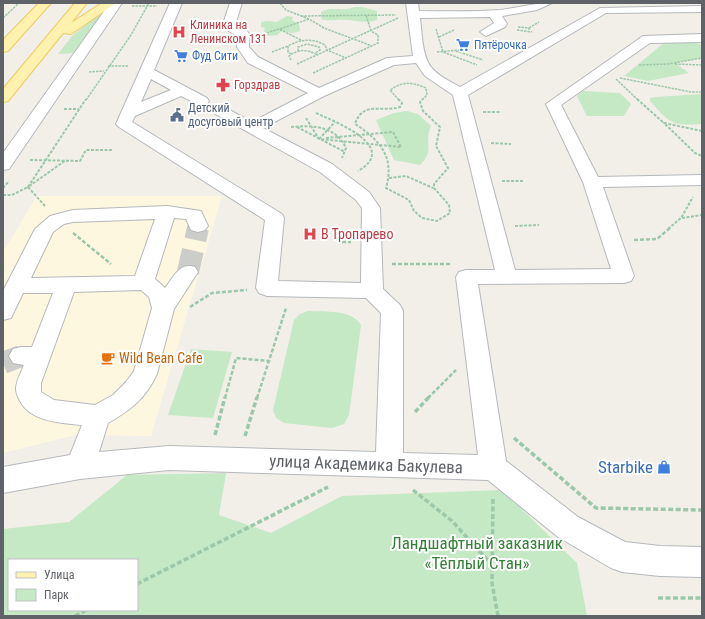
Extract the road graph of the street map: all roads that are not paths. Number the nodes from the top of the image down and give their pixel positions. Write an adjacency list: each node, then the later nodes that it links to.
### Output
1 (44, 3): 16 (main road)
2 (81, 3): 15 (main road)
3 (110, 3): 15 (main road)
4 (236, 3): 22 (street)
5 (465, 3): 6 (street)
6 (514, 3)
7 (121, 4): 29 (street)
8 (176, 4): 20 (street)
9 (539, 4): 12 (street)
10 (702, 9): 23 (street)
11 (410, 11): 12 (street); 18 (street)
12 (493, 13): 13 (street)
13 (486, 32)
14 (702, 38): 31 (street)
15 (49, 42): 24 (main road)
16 (3, 48)
17 (374, 50): 19 (street)
18 (421, 59): 19 (street); 23 (street)
19 (392, 61): 22 (street)
20 (147, 72): 21 (street); 27 (street)
21 (182, 90): 25 (street); 27 (street)
22 (319, 93): 28 (street)
23 (460, 93): 35 (street)
24 (3, 98)
25 (202, 101)
26 (215, 108): 28 (street)
27 (129, 112): 39 (street)
28 (252, 128): 39 (street)
29 (3, 165)
30 (702, 180): 31 (street)
31 (592, 182): 35 (street)
32 (167, 212): 33 (street); 36 (street); 38 (street)
33 (198, 226)
34 (188, 272): 40 (street)
35 (507, 277): 45 (street)
36 (143, 283): 37 (street); 40 (street)
37 (66, 285): 38 (street); 42 (street)
38 (17, 286): 41 (street)
39 (372, 291): 43 (street)
40 (163, 308): 42 (street)
41 (3, 312)
42 (98, 416): 44 (street)
43 (389, 464): 44 (street, улица Академика Бакулева); 45 (street, улица Академика Бакулева)
44 (80, 466): 46 (street, улица Академика Бакулева)
45 (493, 468): 47 (street)
46 (3, 480)
47 (702, 562)

